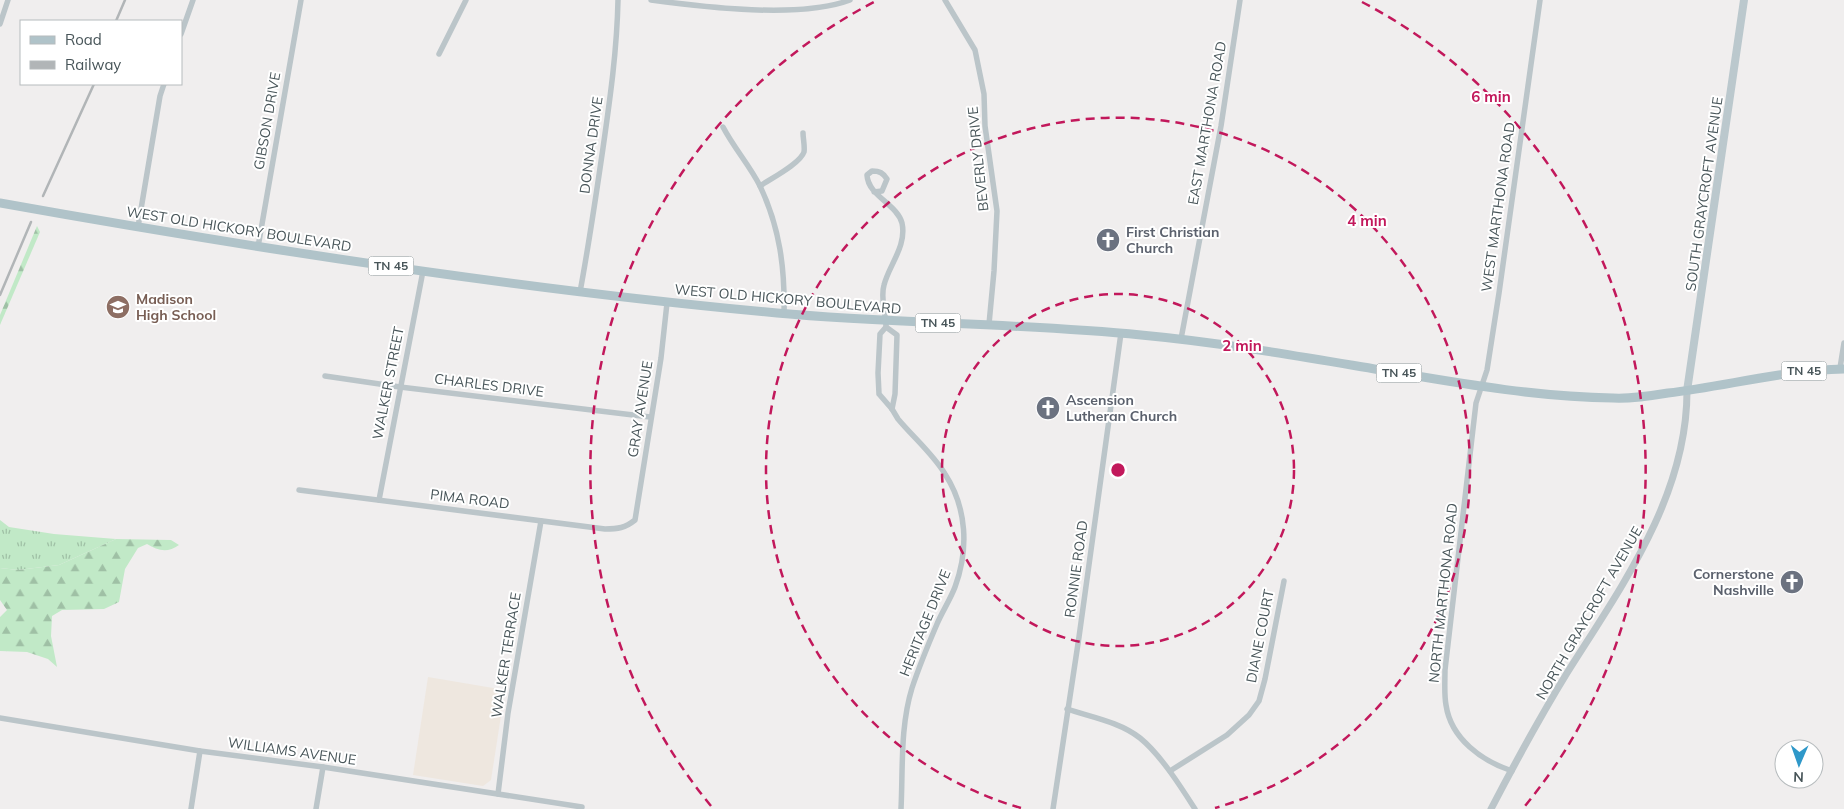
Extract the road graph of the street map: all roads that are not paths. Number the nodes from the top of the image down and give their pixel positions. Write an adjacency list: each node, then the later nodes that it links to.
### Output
1 (8, 0): 12 (street)
2 (193, 0): 13 (street)
3 (301, 0): 22 (street, GIBSON DRIVE)
4 (466, 0): 14 (street)
5 (618, 0): 24 (street, DONNA DRIVE)
6 (651, 0): 7 (street)
7 (850, 0)
8 (945, 0): 28 (street, BEVERLY DRIVE)
9 (1240, 0): 30 (street, EAST MARTHONA ROAD)
10 (1540, 0): 35 (street, WEST MARTHONA ROAD)
11 (1744, 0): 36 (main road, SOUTH GRAYCROFT AVENUE)
12 (0, 24)
13 (182, 31)
14 (439, 54)
15 (164, 85): 21 (street)
16 (723, 127): 18 (street)
17 (803, 133): 18 (street)
18 (760, 186): 26 (street)
19 (874, 192): 27 (street, HERITAGE DRIVE)
20 (0, 203): 21 (main road, WEST OLD HICKORY BOULEVARD / TN 45)
21 (138, 227): 22 (main road, WEST OLD HICKORY BOULEVARD / TN 45)
22 (258, 247): 23 (main road, WEST OLD HICKORY BOULEVARD / TN 45)
23 (423, 271): 24 (main road, WEST OLD HICKORY BOULEVARD / TN 45); 34 (street, WALKER STREET)
24 (580, 292): 25 (main road, WEST OLD HICKORY BOULEVARD / TN 45)
25 (667, 303): 26 (main road, WEST OLD HICKORY BOULEVARD / TN 45); 38 (street, GRAY AVENUE)
26 (784, 314): 27 (main road, WEST OLD HICKORY BOULEVARD / TN 45)
27 (886, 324): 28 (main road, WEST OLD HICKORY BOULEVARD / TN 45); 37 (street, HERITAGE DRIVE); 37 (street, HERITAGE DRIVE)
28 (989, 324): 29 (main road, WEST OLD HICKORY BOULEVARD / TN 45)
29 (1121, 333): 30 (main road, WEST OLD HICKORY BOULEVARD / TN 45); 44 (street, RONNIE ROAD)
30 (1181, 339): 35 (main road, WEST OLD HICKORY BOULEVARD / TN 45)
31 (1844, 343): 32 (street)
32 (1842, 369): 36 (main road, WEST OLD HICKORY BOULEVARD / TN 45)
33 (325, 376): 34 (street, CHARLES DRIVE)
34 (400, 387): 38 (street, CHARLES DRIVE); 40 (street, WALKER STREET)
35 (1481, 387): 36 (main road, WEST OLD HICKORY BOULEVARD / TN 45); 49 (street, NORTH MARTHONA ROAD)
36 (1687, 391): 49 (street, NORTH GRAYCROFT AVENUE)
37 (892, 409): 54 (street, HERITAGE DRIVE)
38 (650, 417): 41 (street, GRAY AVENUE)
39 (299, 490): 40 (street, PIMA ROAD)
40 (379, 500): 42 (street, PIMA ROAD)
41 (635, 520): 42 (street, PIMA ROAD)
42 (541, 521): 50 (street, WALKER TERRACE)
43 (1284, 582): 48 (street, DIANE COURT)
44 (1067, 709): 48 (street); 55 (street, RONNIE ROAD)
45 (0, 718): 46 (street, WILLIAMS AVENUE)
46 (200, 751): 47 (street, WILLIAMS AVENUE); 52 (street)
47 (322, 767): 50 (street, WILLIAMS AVENUE); 53 (street)
48 (1170, 771): 56 (street)
49 (1512, 771): 57 (street, NORTH GRAYCROFT AVENUE)
50 (498, 794): 51 (street, WILLIAMS AVENUE)
51 (582, 807)
52 (191, 809)
53 (316, 809)
54 (901, 809)
55 (1053, 809)
56 (1195, 809)
57 (1491, 809)

